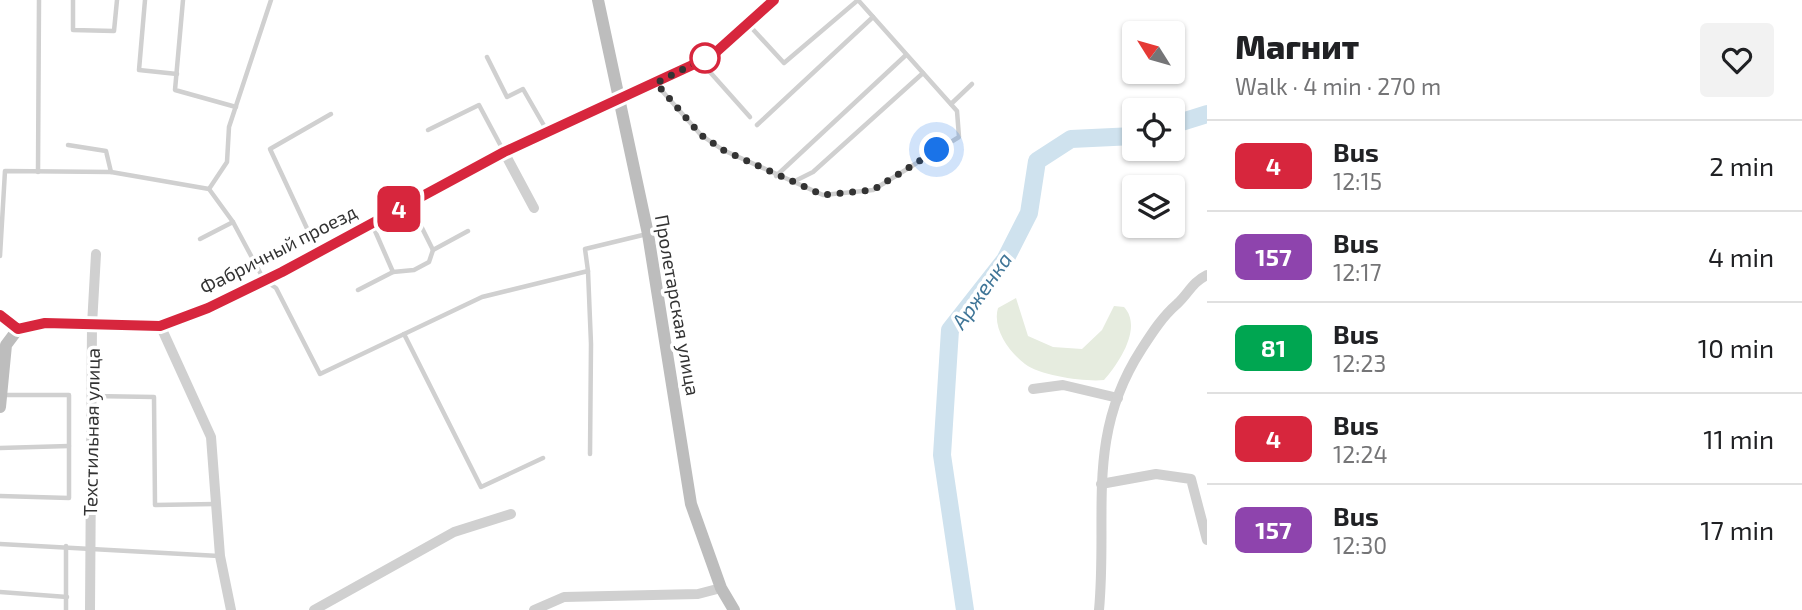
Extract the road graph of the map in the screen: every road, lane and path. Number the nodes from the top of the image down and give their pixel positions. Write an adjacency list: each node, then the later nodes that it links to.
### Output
1 (39, 0): 29 (lane)
2 (73, 0): 3 (lane)
3 (117, 0)
4 (145, 0): 16 (lane)
5 (183, 0): 16 (lane)
6 (271, 0): 21 (lane)
7 (598, 0): 19 (street, Пролетарская улица)
8 (774, 0): 11 (street, Фабричный проезд)
9 (858, 0): 10 (lane); 11 (lane)
10 (873, 16): 12 (lane); 24 (lane)
11 (748, 23): 14 (street, Фабричный проезд)
12 (906, 54): 15 (lane); 31 (lane)
13 (487, 57): 26 (lane)
14 (701, 61): 17 (street, Фабричный проезд); 23 (lane)
15 (923, 73): 20 (lane); 32 (lane)
16 (177, 74): 21 (lane)
17 (656, 83): 19 (street, Фабричный проезд); 31 (lane)
18 (972, 84): 20 (lane)
19 (619, 102): 26 (street, Фабричный проезд); 39 (street, Пролетарская улица)
20 (951, 104): 32 (lane)
21 (236, 107): 33 (lane)
22 (331, 114): 42 (lane)
23 (750, 117)
24 (757, 125)
25 (428, 130): 28 (lane)
26 (548, 133): 28 (street, Фабричный проезд)
27 (68, 145): 30 (lane)
28 (504, 152): 34 (street, Фабричный проезд); 35 (street)
29 (38, 172): 30 (lane); 44 (lane)
30 (111, 172): 33 (lane)
31 (776, 176): 32 (lane)
32 (792, 183)
33 (209, 189): 36 (lane)
34 (409, 203): 37 (street, Фабричный проезд); 41 (lane)
35 (534, 208)
36 (233, 222): 40 (lane); 48 (lane)
37 (371, 223): 42 (street, Фабричный проезд); 46 (lane)
38 (467, 231): 41 (lane)
39 (648, 234): 45 (lane); 73 (street, Пролетарская улица)
40 (200, 239)
41 (433, 250): 46 (lane)
42 (318, 253): 48 (street, Фабричный проезд)
43 (96, 254): 51 (street, Техстильная улица)
44 (0, 256)
45 (588, 271): 54 (lane); 62 (lane)
46 (393, 272): 49 (lane)
47 (1207, 275): 58 (street)
48 (264, 280): 52 (street, Фабричный проезд); 54 (lane)
49 (358, 290)
50 (0, 315): 53 (street)
51 (92, 325): 52 (street, Фабричный проезд); 53 (street, Фабричный проезд); 57 (street, Техстильная улица)
52 (160, 326): 66 (street)
53 (18, 329): 56 (street)
54 (404, 334): 63 (lane)
55 (1033, 389): 58 (street)
56 (1, 395): 59 (street); 60 (lane)
57 (91, 396): 66 (lane); 71 (street, Техстильная улица)
58 (1118, 398): 64 (street)
59 (0, 407)
60 (69, 446): 61 (lane); 65 (lane)
61 (0, 448)
62 (590, 454)
63 (543, 458)
64 (1101, 484): 68 (street); 82 (street)
65 (0, 496)
66 (216, 504): 72 (street)
67 (511, 514): 79 (street)
68 (1207, 540)
69 (0, 544): 70 (lane)
70 (66, 546): 71 (lane); 75 (lane)
71 (89, 547): 72 (lane); 77 (street, Техстильная улица)
72 (220, 556): 78 (street)
73 (721, 588): 80 (street); 81 (street, Пролетарская улица)
74 (0, 592): 75 (lane)
75 (66, 597): 76 (lane)
76 (66, 610)
77 (90, 610)
78 (231, 610)
79 (314, 610)
80 (534, 610)
81 (734, 610)
82 (1099, 610)

